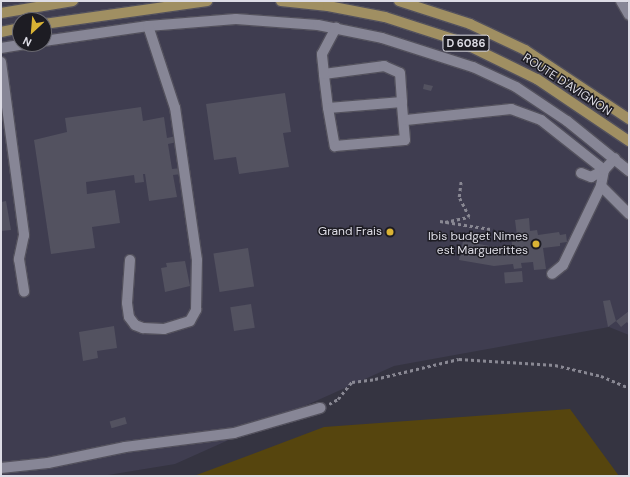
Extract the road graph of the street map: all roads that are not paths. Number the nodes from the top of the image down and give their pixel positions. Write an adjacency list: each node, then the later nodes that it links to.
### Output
1 (73, 1): 6 (main road)
2 (207, 1): 8 (main road)
3 (281, 1): 22 (main road, ROUTE D'AVIGNON / D 6086)
4 (399, 1): 20 (main road, ROUTE D'AVIGNON / D 6086)
5 (621, 1): 7 (street)
6 (1, 13)
7 (629, 15)
8 (52, 23)
9 (148, 26): 10 (street); 13 (street); 29 (street)
10 (336, 28): 17 (street); 23 (street)
11 (12, 30): 12 (main road)
12 (1, 32)
13 (52, 40)
14 (12, 46): 15 (street)
15 (1, 48)
16 (1, 62): 31 (street)
17 (324, 74): 18 (street); 19 (street)
18 (402, 102): 19 (street); 21 (street)
19 (328, 108): 21 (street)
20 (629, 119)
21 (406, 120): 24 (street)
22 (629, 141)
23 (615, 158): 24 (street); 25 (street)
24 (604, 170): 26 (street); 27 (street)
25 (629, 171)
26 (581, 173)
27 (601, 186): 28 (street); 30 (street)
28 (629, 214)
29 (130, 260)
30 (552, 274)
31 (24, 292)
32 (320, 408): 33 (street)
33 (1, 468)

